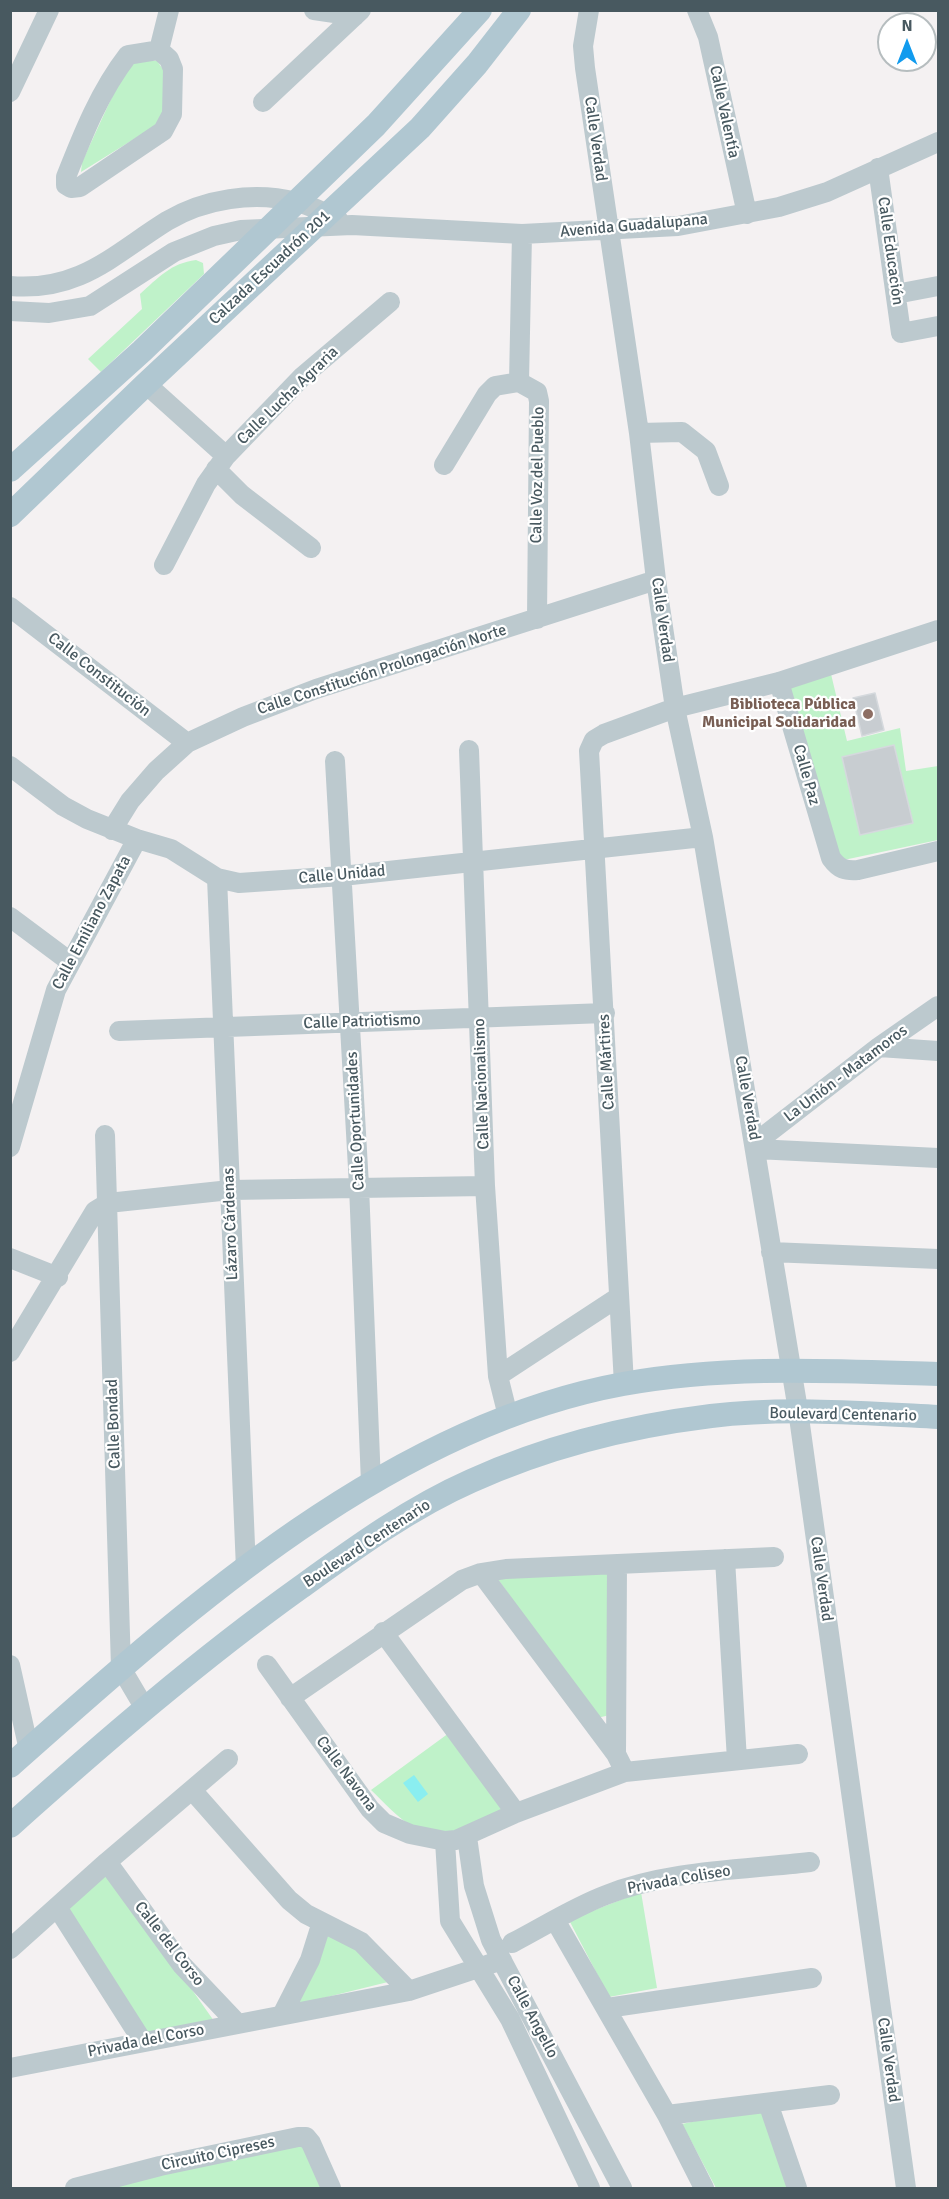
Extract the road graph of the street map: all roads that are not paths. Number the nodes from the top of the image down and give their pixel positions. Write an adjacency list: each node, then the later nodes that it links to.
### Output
1 (49, 10): 10 (street)
2 (169, 10): 9 (street)
3 (314, 10): 8 (street)
4 (480, 10): 14 (main road, Calzada Escuadrón 201)
5 (519, 10): 17 (main road, Calzada Escuadrón 201)
6 (589, 10): 19 (street, Calle Verdad)
7 (697, 10): 16 (street, Calle Valentía)
8 (358, 14): 11 (street)
9 (159, 50): 9 (street)
10 (10, 92)
11 (263, 102)
12 (939, 142): 13 (street, Avenida Guadalupana)
13 (879, 168): 16 (street, Avenida Guadalupana); 25 (street, Calle Educación)
14 (297, 202): 15 (street); 17 (street); 18 (main road, Calzada Escuadrón 201)
15 (208, 204): 21 (street); 22 (street)
16 (747, 214): 19 (street, Avenida Guadalupana)
17 (321, 220): 18 (street); 20 (street, Avenida Guadalupana); 31 (main road, Calzada Escuadrón 201)
18 (269, 228): 21 (street); 30 (main road, Calzada Escuadrón 201)
19 (609, 231): 20 (street, Avenida Guadalupana); 33 (street, Calle Verdad)
20 (522, 234): 32 (street)
21 (214, 236): 26 (street)
22 (89, 273): 23 (street); 26 (street)
23 (10, 286)
24 (939, 286): 25 (street)
25 (896, 294): 29 (street, Calle Educación)
26 (99, 302): 28 (street)
27 (390, 302): 34 (street, Calle Lucha Agraria)
28 (10, 311)
29 (939, 326)
30 (142, 351): 31 (main road); 36 (main road, Calzada Escuadrón 201)
31 (152, 378): 34 (street); 38 (main road, Calzada Escuadrón 201)
32 (519, 382): 35 (street); 43 (street, Calle Voz del Pueblo)
33 (639, 433): 37 (street); 41 (street, Calle Verdad)
34 (221, 463): 39 (street); 40 (street, Calle Lucha Agraria)
35 (444, 465)
36 (10, 470)
37 (719, 486)
38 (10, 515)
39 (311, 548)
40 (164, 565)
41 (656, 580): 43 (street, Calle Constitución Prolongación Norte); 46 (street, Calle Verdad)
42 (10, 607): 47 (street, Calle Constitución)
43 (537, 619): 47 (street, Calle Constitución Prolongación Norte)
44 (939, 630): 45 (street)
45 (779, 682): 46 (street); 55 (street, Calle Paz)
46 (675, 708): 52 (street, Calle Verdad); 54 (street, Calle Mártires)
47 (187, 743): 51 (street, Calle Constitución Prolongación Norte)
48 (469, 750): 56 (street, Calle Nacionalismo)
49 (335, 760): 57 (street, Calle Oportunidades)
50 (10, 766): 51 (street, Calle Unidad)
51 (112, 830): 53 (street, Calle Unidad)
52 (703, 837): 54 (street, Calle Unidad); 70 (street, Calle Verdad)
53 (137, 839): 58 (street, Calle Unidad); 60 (street, Calle Emiliano Zapata)
54 (596, 850): 56 (street, Calle Unidad); 62 (street, Calle Mártires)
55 (939, 851)
56 (474, 862): 57 (street, Calle Unidad); 63 (street, Calle Nacionalismo)
57 (342, 876): 58 (street, Calle Unidad); 64 (street, Calle Oportunidades)
58 (217, 878): 65 (street, Lázaro Cárdenas)
59 (10, 917): 60 (street)
60 (69, 961): 71 (street, Calle Emiliano Zapata)
61 (939, 1005): 67 (street, La Unión - Matamoros)
62 (605, 1012): 63 (street, Calle Patriotismo); 81 (street, Calle Mártires)
63 (480, 1017): 64 (street, Calle Patriotismo); 74 (street, Calle Nacionalismo)
64 (350, 1022): 65 (street, Calle Patriotismo); 73 (street, Calle Oportunidades)
65 (223, 1027): 66 (street, Calle Patriotismo); 75 (street, Lázaro Cárdenas)
66 (119, 1032)
67 (879, 1047): 68 (street); 70 (street, La Unión - Matamoros)
68 (939, 1051)
69 (105, 1135): 76 (street, Calle Bondad)
70 (755, 1146): 72 (street); 77 (street, Calle Verdad)
71 (10, 1147)
72 (939, 1158)
73 (359, 1186): 74 (street); 75 (street); 90 (street, Calle Oportunidades)
74 (485, 1186): 85 (street, Calle Nacionalismo)
75 (230, 1190): 76 (street); 94 (street, Lázaro Cárdenas)
76 (108, 1203): 80 (street); 99 (street, Calle Bondad)
77 (771, 1252): 79 (street); 83 (street, Calle Verdad)
78 (10, 1257): 80 (street)
79 (939, 1259)
80 (58, 1277): 82 (street)
81 (617, 1298): 85 (street); 86 (street, Calle Mártires)
82 (10, 1352)
83 (791, 1370): 84 (main road); 86 (main road); 87 (street, Calle Verdad)
84 (939, 1374)
85 (498, 1376): 88 (street, Calle Nacionalismo)
86 (624, 1384): 88 (main road)
87 (798, 1410): 89 (main road, Boulevard Centenario); 101 (main road, Boulevard Centenario); 136 (street, Calle Verdad)
88 (508, 1416): 90 (main road)
89 (939, 1417)
90 (371, 1483): 94 (main road)
91 (774, 1557): 92 (street)
92 (725, 1559): 93 (street); 105 (street)
93 (617, 1564): 95 (street); 106 (street)
94 (246, 1569): 99 (main road)
95 (481, 1573): 96 (street); 106 (street)
96 (383, 1632): 100 (street); 108 (street)
97 (10, 1665): 103 (street)
98 (267, 1665): 100 (street, Calle Navona)
99 (121, 1668): 101 (street, Calle Bondad); 103 (main road)
100 (290, 1698): 111 (street, Calle Navona)
101 (144, 1707): 109 (main road, Boulevard Centenario)
102 (798, 1754): 105 (street, Calle Navona)
103 (18, 1756)
104 (228, 1759): 107 (street)
105 (737, 1760): 106 (street, Calle Navona)
106 (621, 1763): 108 (street, Calle Navona)
107 (192, 1790): 112 (street); 116 (street)
108 (516, 1813): 110 (street, Calle Navona)
109 (10, 1826)
110 (467, 1837): 111 (street, Calle Navona); 118 (street, Calle Angello)
111 (445, 1841): 119 (street, Calle Angello)
112 (107, 1862): 114 (street); 124 (street, Calle del Corso)
113 (810, 1862): 115 (street, Privada Coliseo)
114 (57, 1907): 117 (street); 125 (street)
115 (555, 1920): 118 (street, Privada Coliseo); 122 (street)
116 (322, 1922): 121 (street); 123 (street)
117 (10, 1948)
118 (507, 1952): 119 (street, Privada del Corso); 133 (street, Calle Angello)
119 (480, 1969): 121 (street, Privada del Corso); 132 (street, Calle Angello)
120 (812, 1978): 122 (street)
121 (409, 1991): 123 (street, Privada del Corso)
122 (607, 2008): 129 (street)
123 (282, 2015): 124 (street, Privada del Corso)
124 (237, 2023): 125 (street, Privada del Corso)
125 (142, 2042): 126 (street, Privada del Corso)
126 (13, 2063)
127 (830, 2095): 128 (street)
128 (768, 2103): 129 (street); 135 (street)
129 (667, 2115): 134 (street)
130 (75, 2188): 131 (street, Circuito Cipreses)
131 (331, 2188)
132 (590, 2188)
133 (622, 2188)
134 (704, 2188)
135 (797, 2188)
136 (906, 2188)

